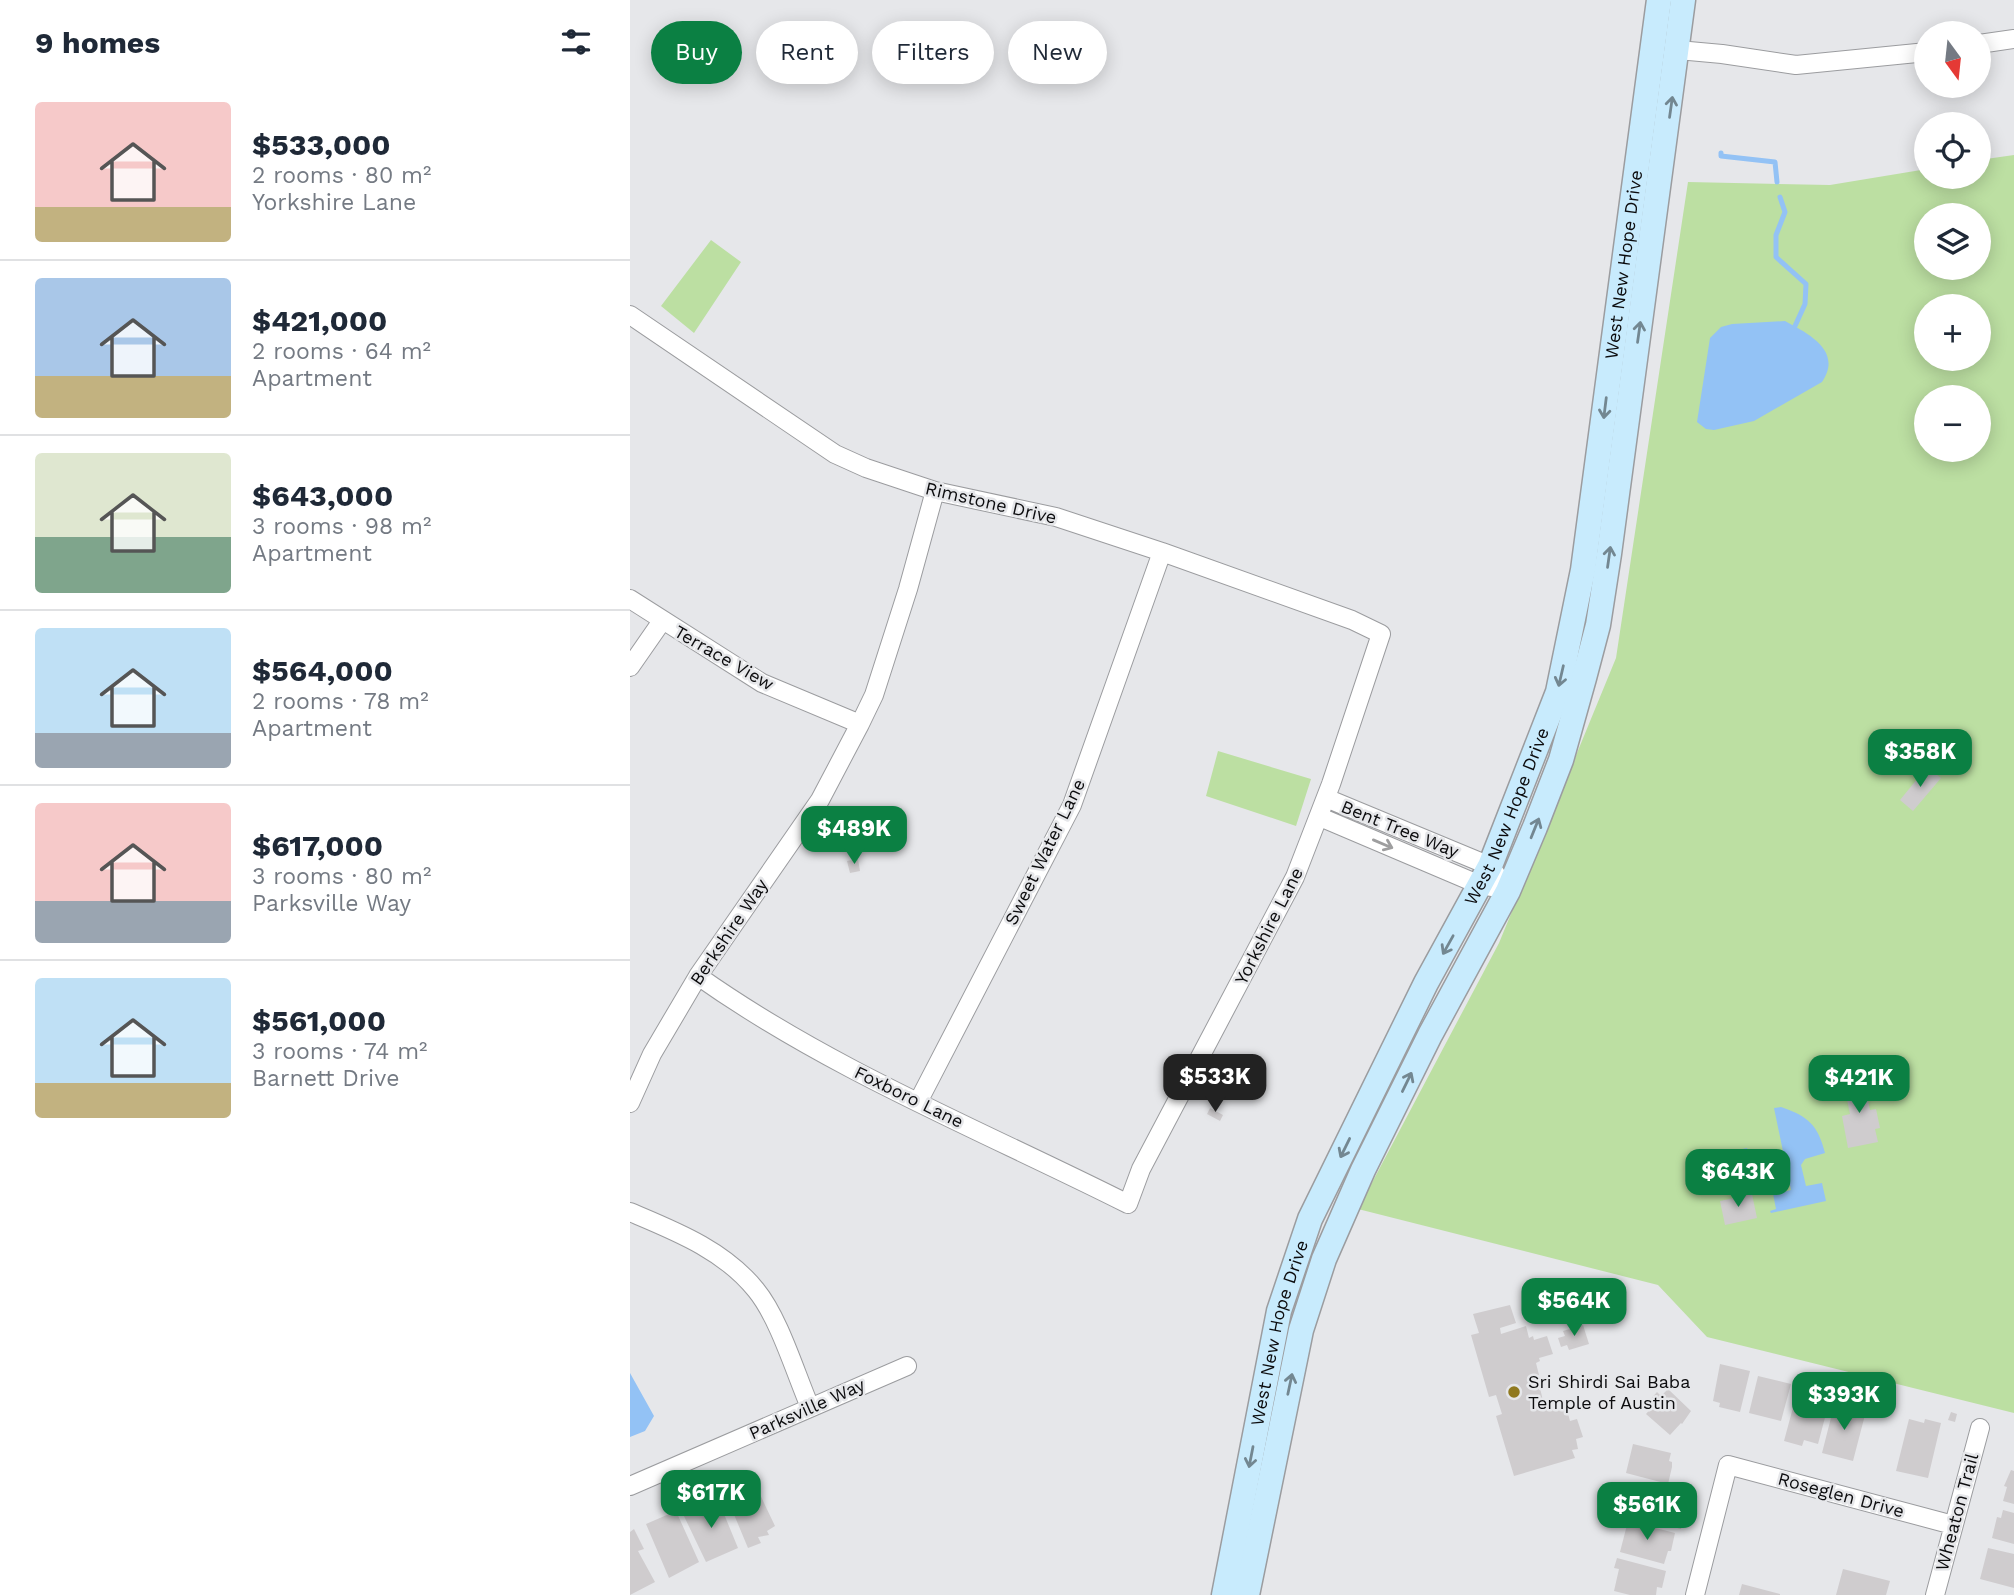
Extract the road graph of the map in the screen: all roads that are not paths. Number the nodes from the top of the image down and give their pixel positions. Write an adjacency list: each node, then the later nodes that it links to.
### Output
1 (1659, 0): 17 (main road, West New Hope Drive, one-way to 17)
2 (1684, 0): 5 (main road, West New Hope Drive)
3 (2014, 39): 4 (street)
4 (1992, 42)
5 (1678, 50): 6 (street); 18 (main road, West New Hope Drive, one-way to 5)
6 (1914, 53)
7 (630, 315): 8 (street, Rimstone Drive)
8 (935, 491): 9 (street, Rimstone Drive); 14 (street, Berkshire Way)
9 (1162, 552): 12 (street, Rimstone Drive); 20 (street, Sweet Water Lane)
10 (630, 599): 11 (street, Terrace View)
11 (662, 621): 13 (street); 14 (street, Terrace View)
12 (1381, 634): 15 (street, Yorkshire Lane)
13 (630, 667)
14 (860, 724): 19 (street, Berkshire Way)
15 (1326, 799): 16 (street, Yorkshire Lane); 17 (street, Bent Tree Way)
16 (1320, 817): 17 (street, Bent Tree Way, one-way to 17); 22 (street, Yorkshire Lane)
17 (1485, 875): 18 (street); 29 (main road, West New Hope Drive, one-way to 29)
18 (1508, 891): 30 (main road, West New Hope Drive, one-way to 18)
19 (698, 976): 20 (street, Foxboro Lane); 21 (street, Berkshire Way)
20 (918, 1102): 22 (street, Foxboro Lane)
21 (630, 1103)
22 (1128, 1205)
23 (630, 1212): 25 (street)
24 (907, 1366): 25 (street, Parksville Way)
25 (810, 1407): 27 (street, Parksville Way)
26 (1980, 1429): 28 (street, Wheaton Trail)
27 (630, 1486)
28 (1953, 1525): 31 (street, Roseglen Drive); 32 (street, Wheaton Trail)
29 (1224, 1595)
30 (1247, 1595)
31 (1695, 1595)
32 (1935, 1595)

